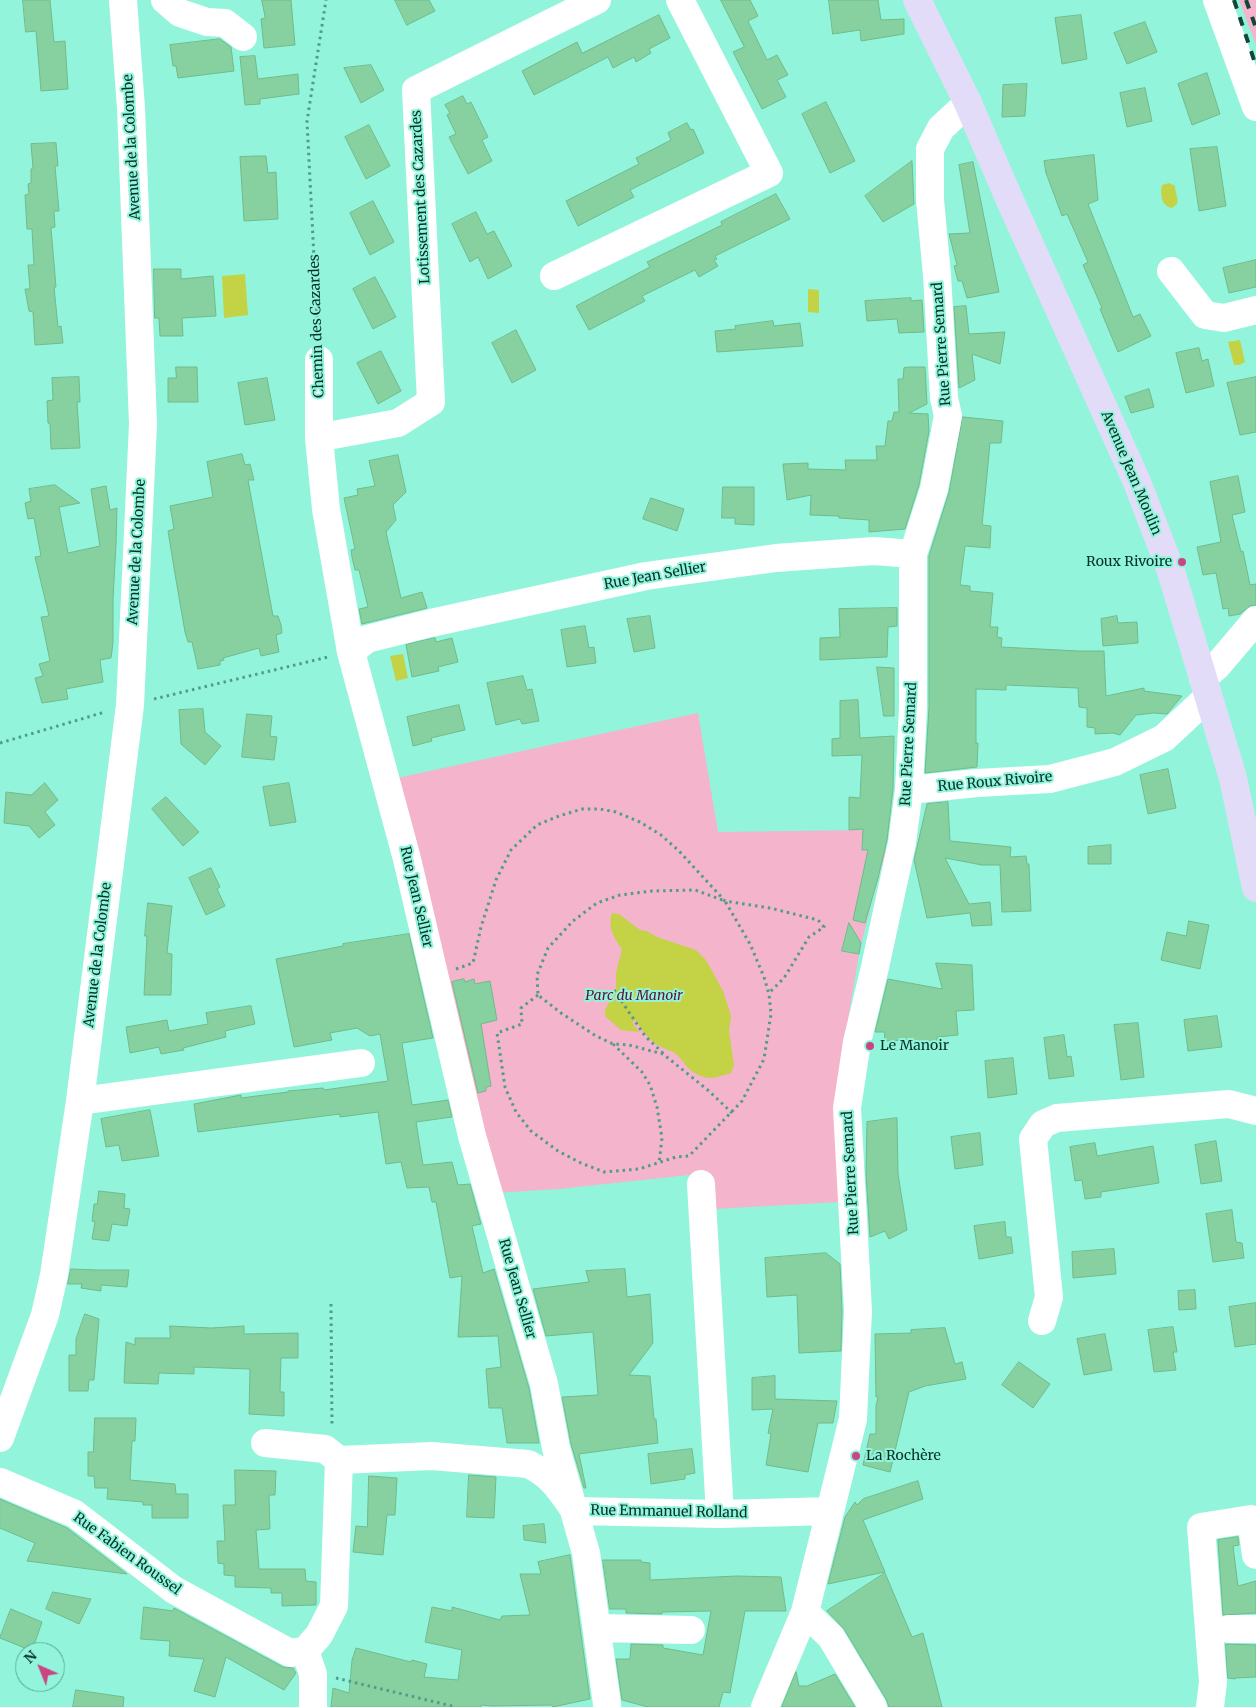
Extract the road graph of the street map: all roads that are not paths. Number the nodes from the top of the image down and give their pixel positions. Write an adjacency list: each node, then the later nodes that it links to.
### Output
1 (124, 0): 23 (street, Avenue de la Colombe)
2 (166, 0): 7 (street)
3 (597, 0): 14 (street, Lotissement des Cazardes)
4 (680, 0): 11 (street)
5 (917, 0): 8 (main road)
6 (1217, 0): 9 (street)
7 (243, 36)
8 (968, 103): 15 (street, Rue Pierre Semard); 18 (main road, Avenue Jean Moulin)
9 (1256, 107)
10 (1171, 271): 12 (street)
11 (554, 276)
12 (1256, 310)
13 (318, 360): 17 (street, Chemin des Cazardes)
14 (333, 435)
15 (913, 554): 17 (street, Rue Jean Sellier); 19 (street, Rue Pierre Semard)
16 (1256, 620): 18 (street, Rue Roux Rivoire)
17 (351, 652): 32 (street, Rue Jean Sellier)
18 (1206, 687): 19 (street, Rue Roux Rivoire); 20 (main road, Avenue Jean Moulin)
19 (909, 790): 33 (street, Rue Pierre Semard)
20 (1256, 888)
21 (361, 1063): 23 (street)
22 (1256, 1092): 24 (street)
23 (80, 1101): 28 (street, Avenue de la Colombe)
24 (1229, 1104): 25 (street); 27 (street)
25 (1256, 1111)
26 (701, 1184): 34 (street)
27 (1042, 1321)
28 (0, 1438)
29 (265, 1443): 30 (street, Rue Emmanuel Rolland)
30 (332, 1454): 32 (street, Rue Emmanuel Rolland); 41 (street)
31 (0, 1482): 41 (street, Rue Fabien Roussel)
32 (575, 1510): 34 (street, Rue Emmanuel Rolland); 37 (street, Rue Jean Sellier)
33 (830, 1511): 34 (street, Rue Emmanuel Rolland); 36 (street, Rue Pierre Semard)
34 (720, 1514)
35 (1256, 1555): 46 (street)
36 (806, 1612): 44 (street, Rue Pierre Semard); 45 (street)
37 (597, 1628): 40 (street); 42 (street, Rue Jean Sellier)
38 (1229, 1629): 39 (street)
39 (1256, 1629)
40 (691, 1630)
41 (309, 1663): 43 (street)
42 (608, 1704)
43 (314, 1707)
44 (765, 1707)
45 (873, 1707)
46 (1210, 1707)

